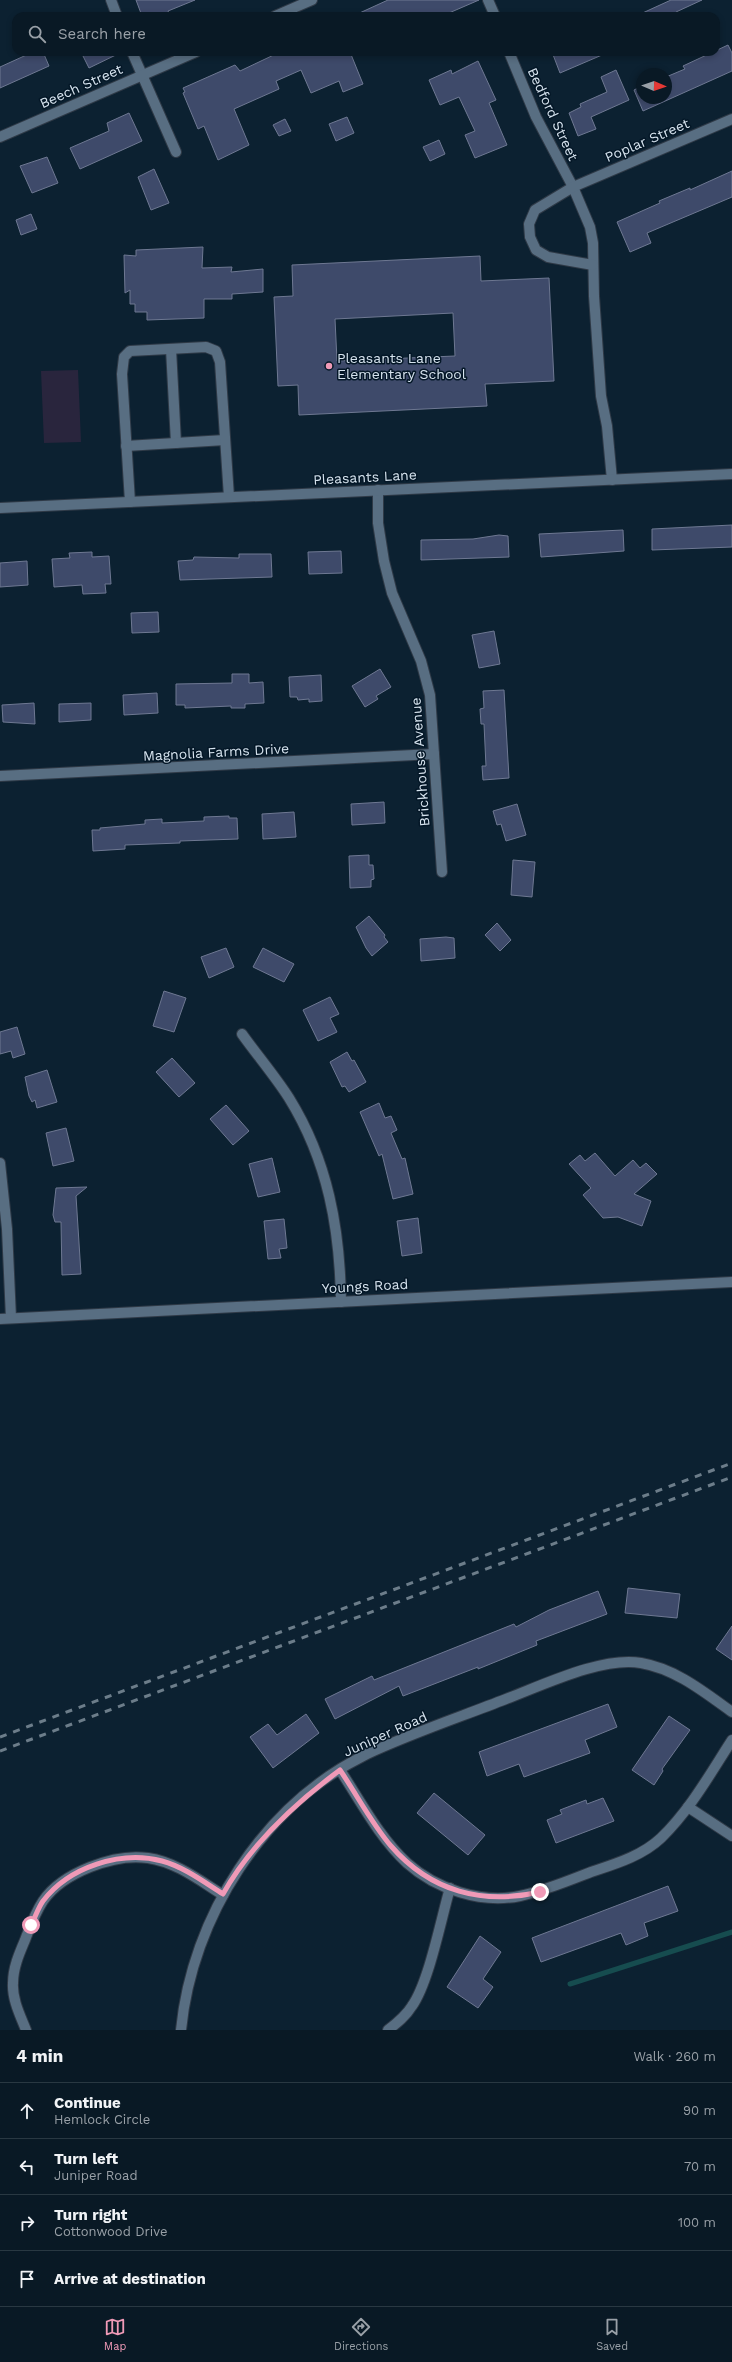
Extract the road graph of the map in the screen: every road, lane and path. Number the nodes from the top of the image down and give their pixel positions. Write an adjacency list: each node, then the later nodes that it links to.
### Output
1 (111, 0): 4 (street)
2 (312, 0): 5 (street)
3 (488, 0): 6 (street)
4 (116, 12)
5 (284, 12)
6 (492, 12)
7 (134, 56): 10 (street)
8 (187, 56): 10 (street, Beech Street)
9 (511, 56): 14 (street, Bedford Street)
10 (142, 75): 12 (street, Beech Street); 13 (street)
11 (732, 119): 14 (street, Poplar Street)
12 (0, 137)
13 (176, 152)
14 (572, 187): 15 (street, Bedford Street); 15 (street, Poplar Street)
15 (593, 265): 21 (street, Bedford Street)
16 (171, 349): 17 (street); 18 (street); 19 (street)
17 (225, 440): 18 (street); 23 (street)
18 (176, 443): 19 (street)
19 (126, 446): 24 (street)
20 (732, 474): 21 (street, Pleasants Lane)
21 (612, 480): 22 (street, Pleasants Lane)
22 (378, 490): 23 (street, Pleasants Lane); 26 (street, Brickhouse Avenue)
23 (229, 497): 24 (street, Pleasants Lane)
24 (130, 502): 25 (street, Pleasants Lane)
25 (0, 508)
26 (434, 754): 27 (street, Magnolia Farms Drive); 28 (street, Brickhouse Avenue)
27 (0, 776)
28 (442, 872)
29 (242, 1034): 33 (street)
30 (0, 1163): 31 (street)
31 (1, 1175): 34 (street)
32 (732, 1282): 33 (street, Youngs Road)
33 (340, 1302): 34 (street, Youngs Road)
34 (11, 1318): 35 (street, Youngs Road)
35 (0, 1319)
36 (732, 1712): 38 (street, Juniper Road)
37 (732, 1740): 39 (street)
38 (340, 1770): 41 (street); 42 (street, Juniper Road)
39 (688, 1807): 40 (street); 41 (street)
40 (732, 1836)
41 (450, 1888): 45 (street)
42 (223, 1894): 43 (street); 44 (street, Juniper Road)
43 (26, 2030)
44 (181, 2030)
45 (388, 2030)

